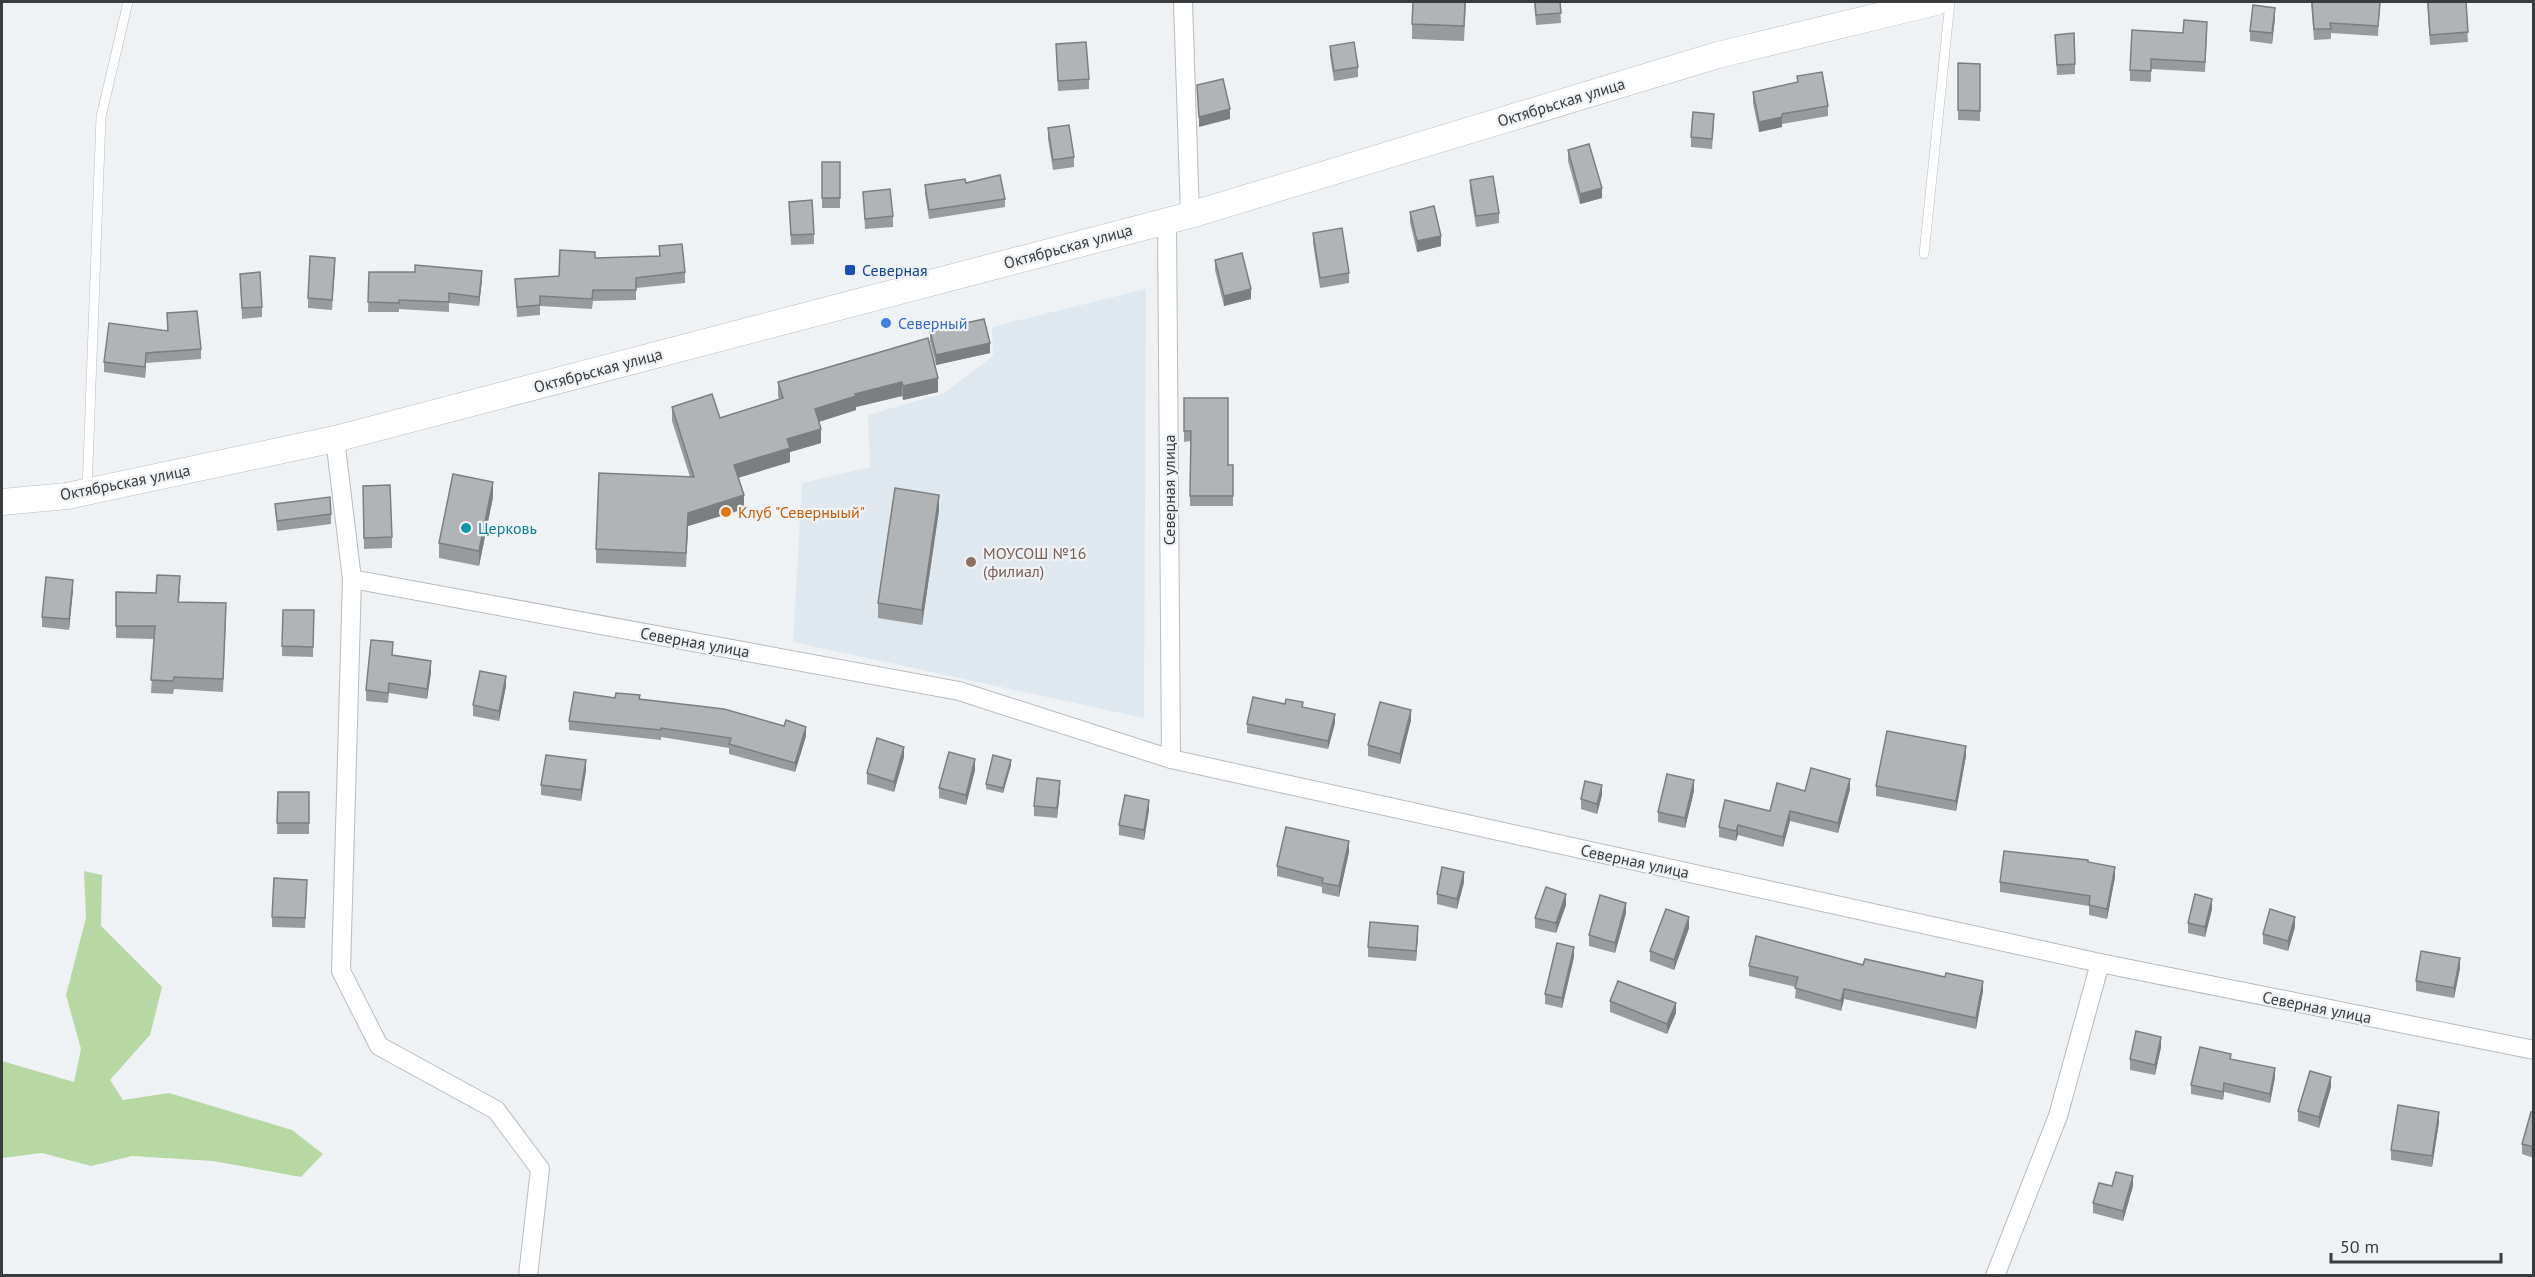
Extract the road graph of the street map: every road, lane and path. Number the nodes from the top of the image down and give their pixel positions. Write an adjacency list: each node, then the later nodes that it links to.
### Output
1 (128, 2): 8 (lane)
2 (1183, 2): 5 (street)
3 (1936, 2): 5 (street, Октябрьская улица)
4 (1950, 2): 6 (lane)
5 (1178, 218): 7 (street, Октябрьская улица); 11 (street, Северная улица)
6 (1924, 254)
7 (335, 439): 8 (street, Октябрьская улица); 10 (street)
8 (87, 491): 9 (street, Октябрьская улица)
9 (2, 502)
10 (352, 579): 11 (street, Северная улица); 14 (street)
11 (1171, 759): 12 (street, Северная улица)
12 (2100, 963): 13 (street, Северная улица); 15 (street)
13 (2534, 1050)
14 (528, 1275)
15 (1995, 1275)

